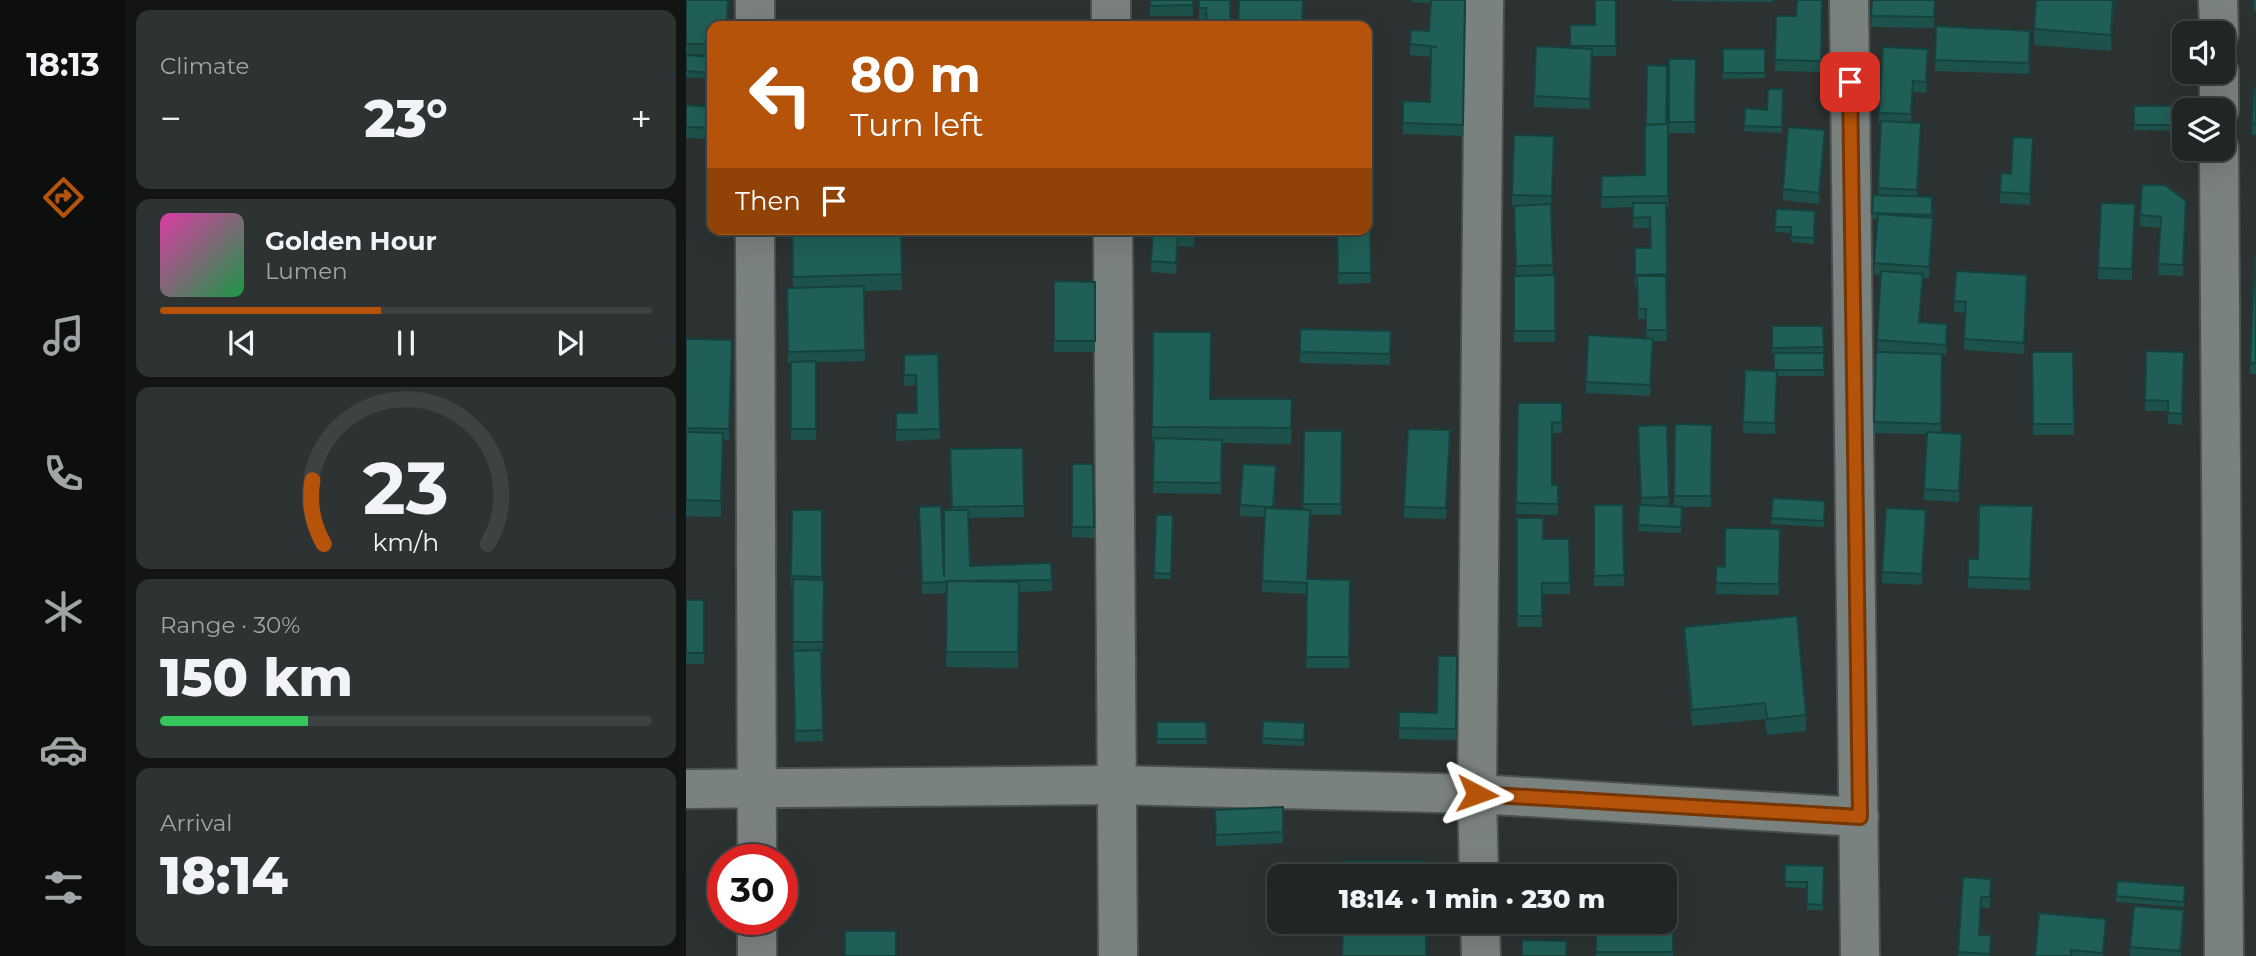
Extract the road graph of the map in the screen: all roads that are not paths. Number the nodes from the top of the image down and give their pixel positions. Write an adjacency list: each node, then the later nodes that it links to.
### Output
1 (755, 0): 6 (street)
2 (1111, 0): 7 (street)
3 (1484, 0): 15 (street)
4 (1849, 0): 16 (street)
5 (2218, 0): 8 (street)
6 (755, 21)
7 (1111, 21)
8 (2219, 21)
9 (2219, 161): 25 (street)
10 (755, 235): 13 (street)
11 (1113, 235): 12 (street)
12 (1117, 785): 13 (street); 15 (street); 22 (street)
13 (757, 788): 14 (street); 17 (street)
14 (686, 789)
15 (1477, 794): 16 (street); 18 (street)
16 (1860, 817): 24 (street)
17 (757, 844)
18 (1479, 864)
19 (1480, 934): 23 (street)
20 (757, 935): 21 (street)
21 (757, 956)
22 (1118, 956)
23 (1481, 956)
24 (1860, 956)
25 (2224, 956)

